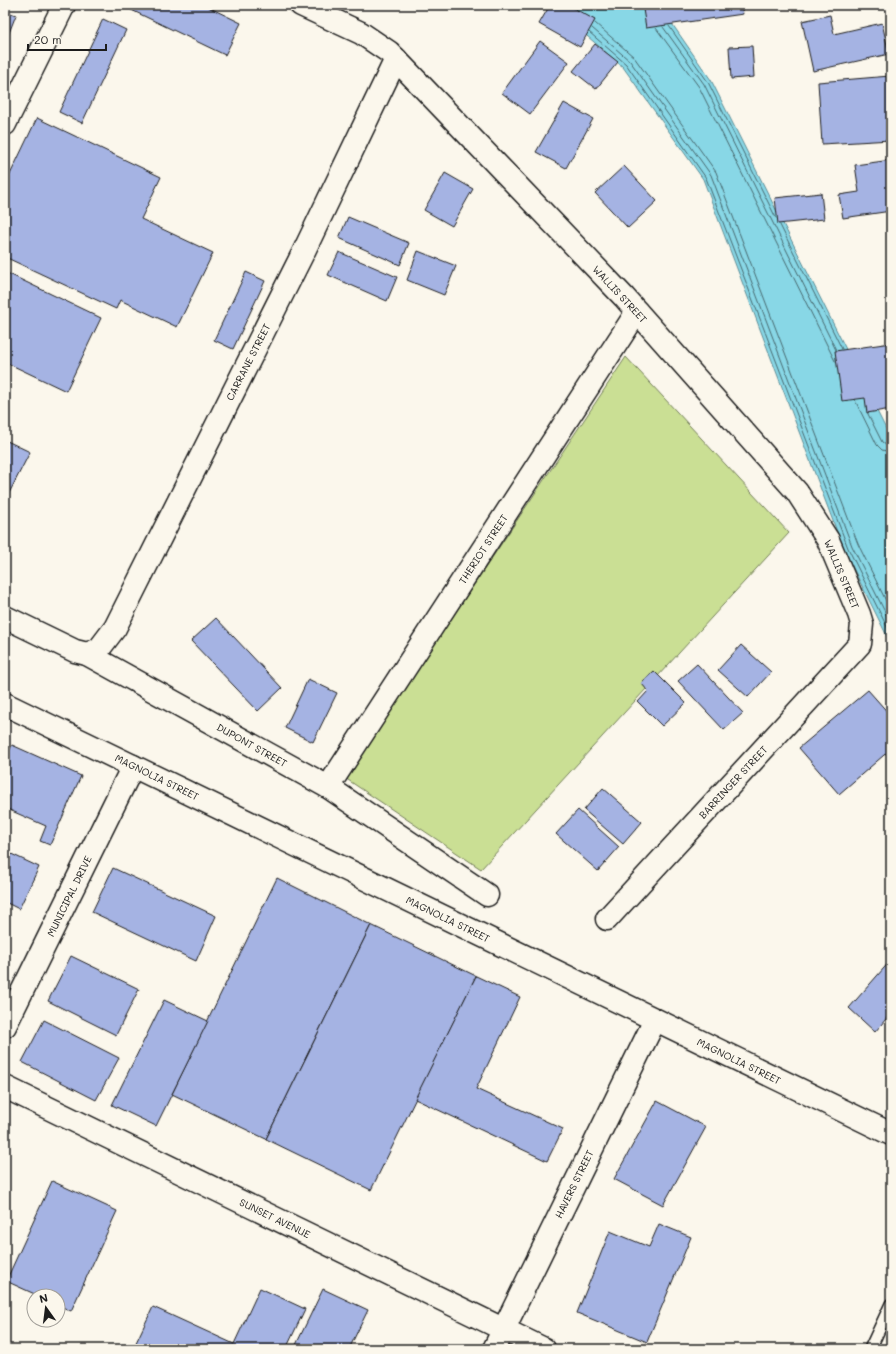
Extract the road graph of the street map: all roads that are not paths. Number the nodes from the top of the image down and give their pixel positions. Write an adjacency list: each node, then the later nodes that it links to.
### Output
1 (64, 5): 4 (street)
2 (301, 5): 3 (street, WALLIS STREET)
3 (396, 59): 5 (street, WALLIS STREET); 8 (street, CARRANE STREET)
4 (5, 124)
5 (637, 312): 7 (street, WALLIS STREET); 11 (street, THERIOT STREET)
6 (5, 617): 8 (street, DUPONT STREET)
7 (860, 644): 13 (street, BARRINGER STREET)
8 (87, 654): 11 (street, DUPONT STREET)
9 (5, 704): 10 (street, MAGNOLIA STREET)
10 (133, 766): 14 (street, MAGNOLIA STREET); 15 (street, MUNICIPAL DRIVE)
11 (328, 787): 12 (street, DUPONT STREET)
12 (487, 895)
13 (607, 920)
14 (655, 1020): 17 (street, MAGNOLIA STREET); 19 (street, HAVERS STREET)
15 (5, 1026)
16 (5, 1088): 19 (street, SUNSET AVENUE)
17 (891, 1134)
18 (891, 1304): 22 (lane)
19 (504, 1329): 20 (street, HAVERS STREET); 21 (street, SUNSET AVENUE)
20 (494, 1349)
21 (544, 1349)
22 (870, 1349)

